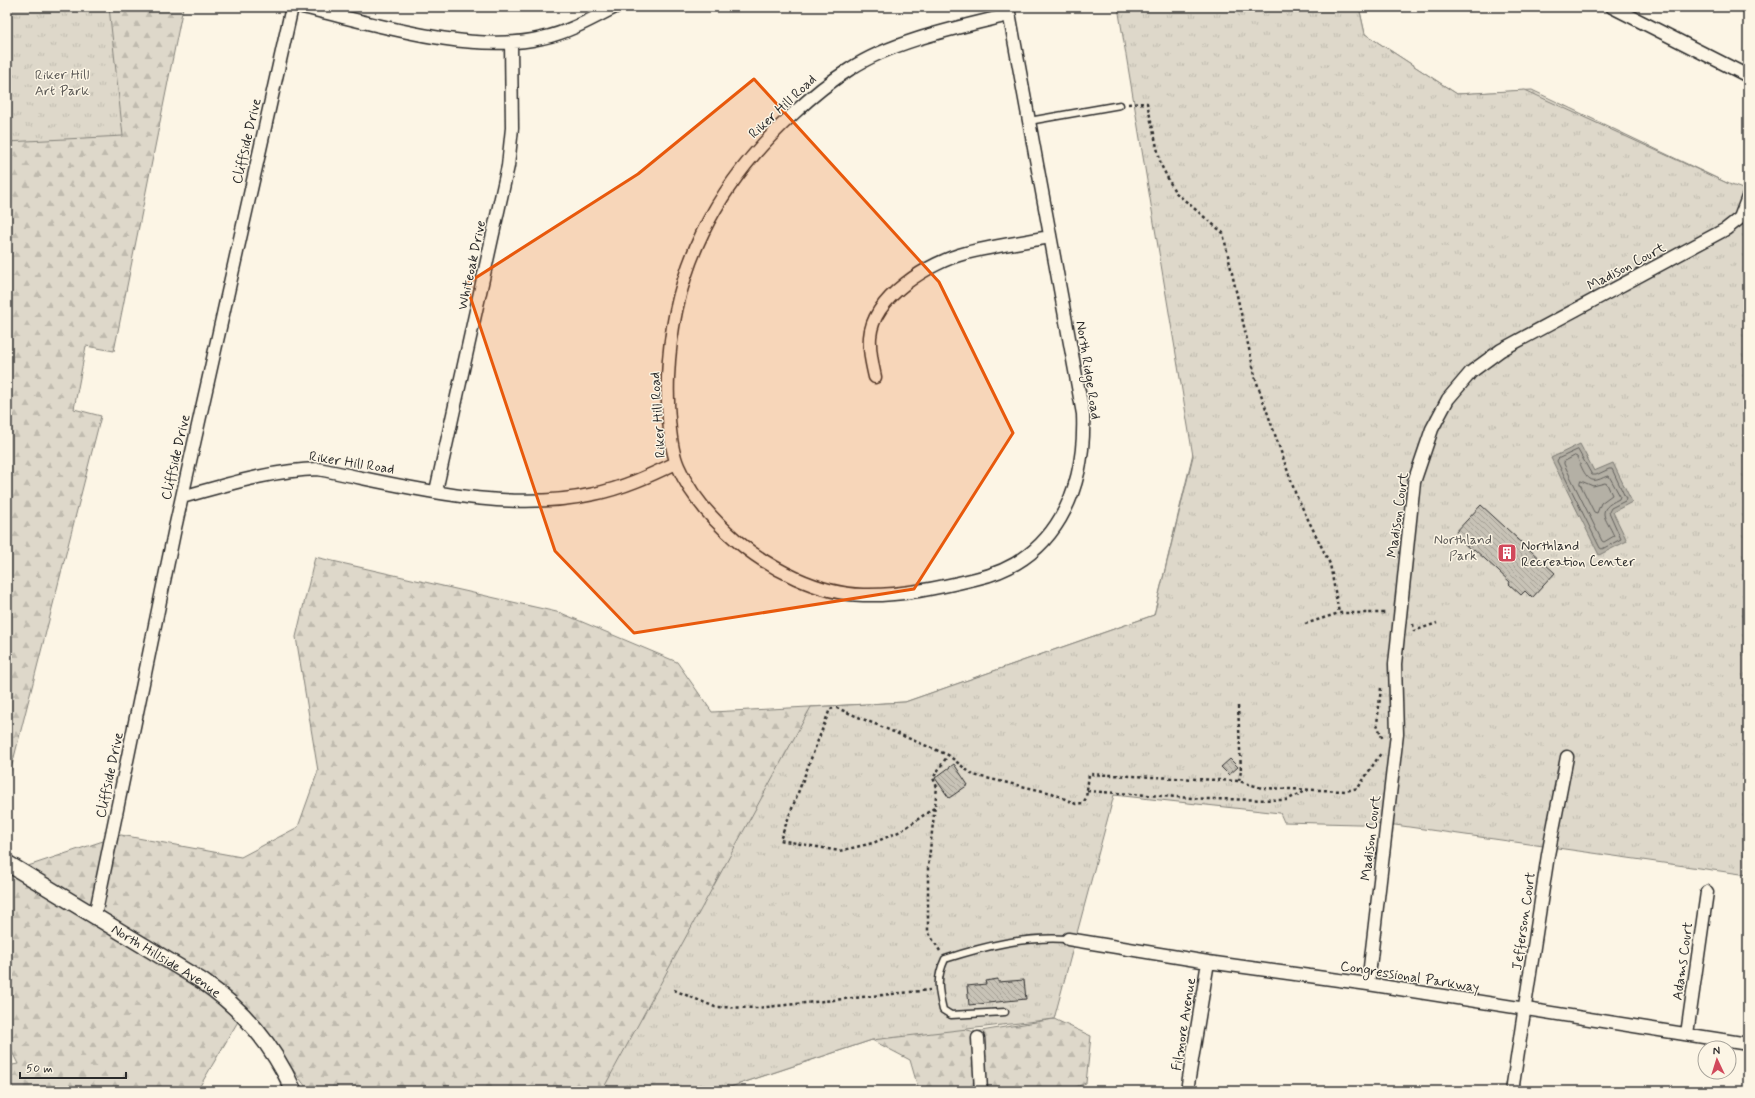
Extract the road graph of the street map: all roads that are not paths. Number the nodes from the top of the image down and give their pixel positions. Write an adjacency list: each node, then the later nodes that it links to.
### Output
1 (292, 7): 15 (street, Cliffside Drive)
2 (302, 7): 6 (street)
3 (614, 7): 6 (street)
4 (1612, 7): 7 (street)
5 (1008, 11): 9 (street, North Ridge Road); 13 (street, Riker Hill Road)
6 (511, 43): 14 (street, Whiteoak Drive)
7 (1748, 76)
8 (1120, 105): 9 (lane)
9 (1029, 121): 11 (street, North Ridge Road)
10 (1748, 197): 22 (street, Madison Court)
11 (1050, 237): 12 (street); 13 (street, North Ridge Road)
12 (875, 377)
13 (676, 463): 14 (street, Riker Hill Road)
14 (436, 491): 15 (street, Riker Hill Road)
15 (182, 497): 19 (street, Cliffside Drive)
16 (1567, 757): 23 (street, Jefferson Court)
17 (7, 863): 19 (street, North Hillside Avenue)
18 (1707, 892): 25 (street, Adams Court)
19 (95, 916): 28 (street, North Hillside Avenue)
20 (1068, 938): 21 (street, Congressional Parkway); 24 (lane)
21 (1208, 962): 22 (street, Congressional Parkway); 30 (street, Filmore Avenue)
22 (1368, 984): 23 (street, Congressional Parkway)
23 (1525, 1009): 25 (street, Congressional Parkway); 31 (street, Jefferson Court)
24 (1005, 1012)
25 (1687, 1034): 27 (street, Congressional Parkway)
26 (978, 1038): 29 (street)
27 (1748, 1044)
28 (294, 1091)
29 (981, 1091)
30 (1188, 1091)
31 (1512, 1091)

